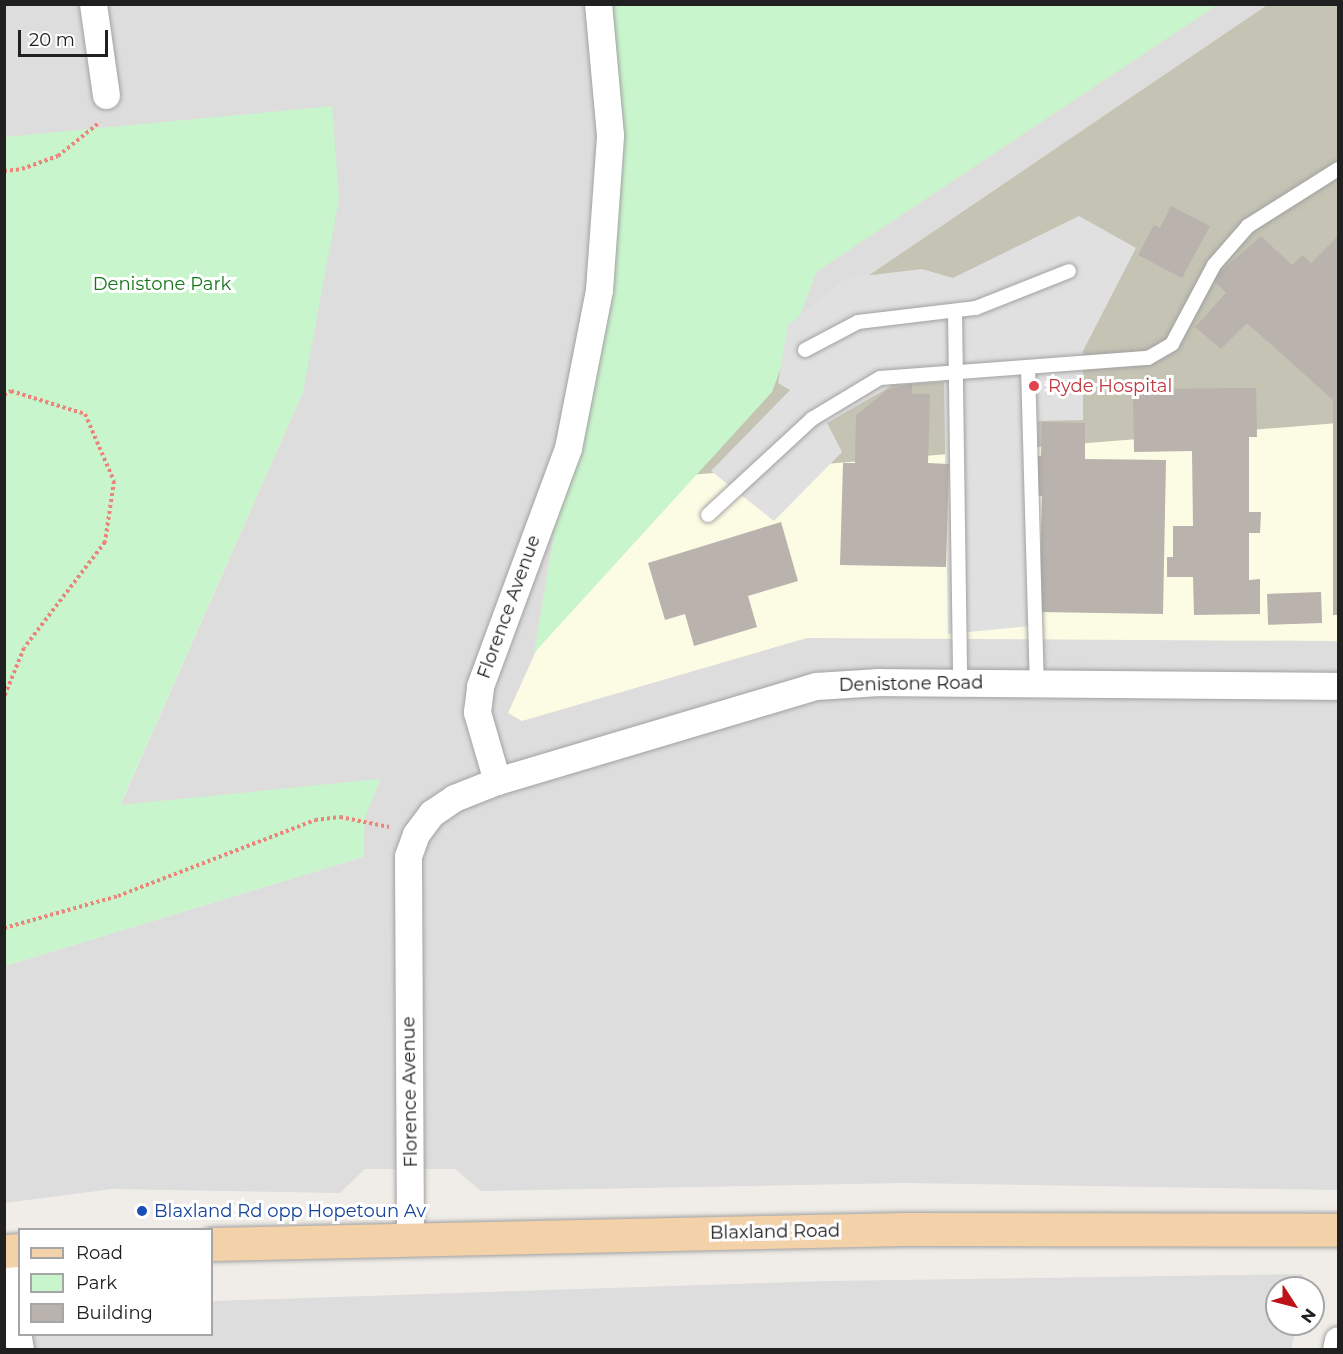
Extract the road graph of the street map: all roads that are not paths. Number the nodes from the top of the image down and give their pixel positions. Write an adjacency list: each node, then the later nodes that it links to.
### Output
1 (93, 4): 3 (street)
2 (598, 4): 14 (street, Florence Avenue)
3 (106, 95)
4 (1338, 169): 8 (lane)
5 (1069, 271): 6 (lane)
6 (955, 312): 7 (lane); 9 (lane)
7 (805, 350)
8 (1028, 367): 9 (lane); 12 (lane)
9 (956, 370): 10 (lane); 11 (lane)
10 (708, 515)
11 (960, 683): 12 (street, Denistone Road); 14 (street, Denistone Road)
12 (1037, 684): 13 (street, Denistone Road)
13 (1338, 686)
14 (497, 781): 16 (street, Florence Avenue)
15 (1338, 1230): 16 (main road, Blaxland Road)
16 (410, 1241): 17 (main road, Blaxland Road)
17 (213, 1244)
18 (4, 1252): 20 (street)
19 (1338, 1340): 21 (street)
20 (20, 1350)
21 (1336, 1350)

